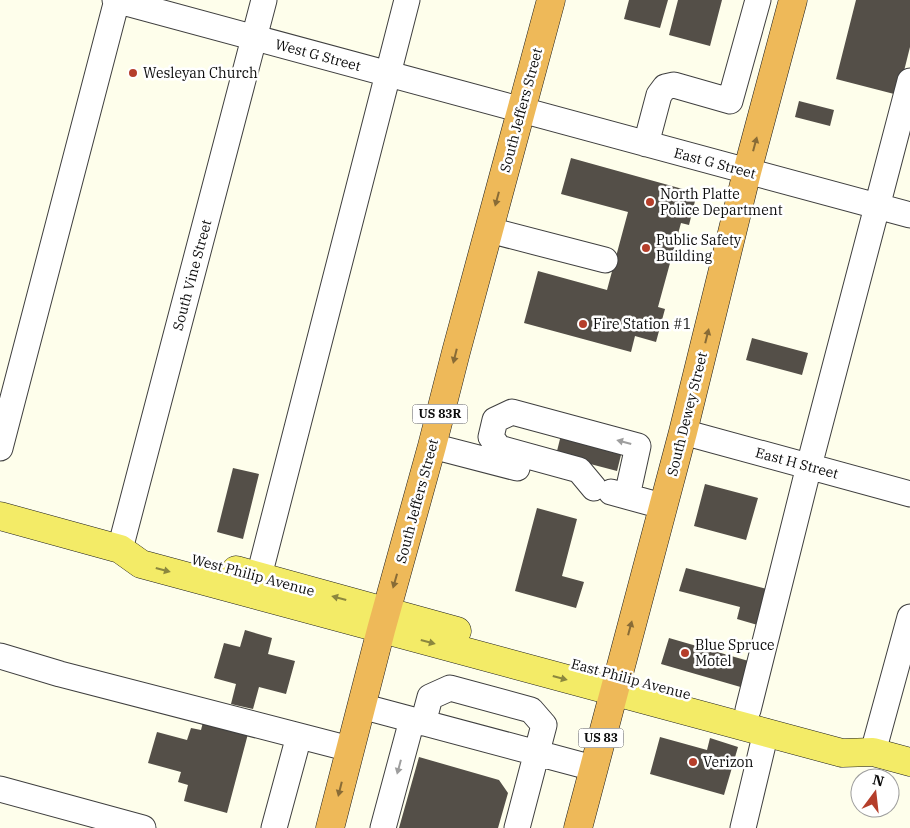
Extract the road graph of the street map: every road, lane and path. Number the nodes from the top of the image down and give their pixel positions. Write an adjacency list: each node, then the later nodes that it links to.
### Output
1 (117, 0): 7 (street, West G Street); 21 (street)
2 (264, 0): 7 (street, South Vine Street)
3 (407, 0): 8 (street)
4 (551, 0): 11 (highway, South Jeffers Street / US 83R)
5 (758, 0): 10 (street)
6 (793, 0): 12 (highway, South Dewey Street / US 83)
7 (254, 38): 8 (street, West G Street); 28 (street, South Vine Street)
8 (388, 74): 11 (street, West G Street); 29 (street)
9 (910, 81): 15 (street)
10 (730, 101): 12 (street); 13 (street)
11 (521, 110): 13 (street, East G Street); 17 (highway, South Jeffers Street / US 83R, one-way to 17)
12 (764, 110): 14 (highway, South Dewey Street / US 83, one-way to 12)
13 (646, 144): 14 (street, East G Street)
14 (747, 172): 15 (street, East G Street); 19 (highway, South Dewey Street / US 83, one-way to 14)
15 (877, 206): 16 (street, East G Street); 22 (street)
16 (910, 215)
17 (489, 230): 18 (street); 20 (highway, South Jeffers Street / US 83R, one-way to 20)
18 (606, 260)
19 (683, 432): 22 (street, East H Street); 26 (highway, South Dewey Street / US 83)
20 (432, 446): 23 (street); 31 (highway, South Jeffers Street / US 83R, one-way to 31)
21 (0, 448)
22 (809, 466): 24 (street, East H Street); 35 (street)
23 (594, 488): 25 (street); 25 (street, one-way to 23)
24 (910, 494)
25 (627, 496): 26 (street)
26 (662, 506): 33 (highway, South Dewey Street / US 83, one-way to 26)
27 (0, 516): 28 (main road, West Philip Avenue)
28 (120, 549): 29 (main road, West Philip Avenue); 31 (main road, West Philip Avenue, one-way to 31)
29 (259, 576): 31 (main road, West Philip Avenue, one-way to 29)
30 (910, 617): 40 (street)
31 (384, 620): 33 (main road, East Philip Avenue); 34 (highway, South Jeffers Street / US 83R)
32 (0, 656): 38 (street)
33 (615, 684): 35 (main road, East Philip Avenue); 37 (main road, East Philip Avenue); 43 (highway, South Dewey Street / US 83)
34 (361, 706): 36 (street); 39 (highway, South Jeffers Street / US 83R)
35 (748, 710): 40 (main road, East Philip Avenue)
36 (417, 721): 41 (street); 41 (street); 48 (street, one-way to 48)
37 (766, 732): 40 (main road, East Philip Avenue); 51 (street)
38 (299, 736): 39 (street); 46 (street)
39 (350, 749): 47 (highway, South Jeffers Street / US 83R, one-way to 47)
40 (874, 752): 42 (main road, East Philip Avenue)
41 (537, 753): 43 (street); 49 (street)
42 (910, 762)
43 (593, 768): 50 (highway, South Dewey Street / US 83)
44 (0, 789): 45 (street)
45 (143, 828)
46 (274, 828)
47 (330, 828)
48 (383, 828)
49 (517, 828)
50 (578, 828)
51 (743, 828)

